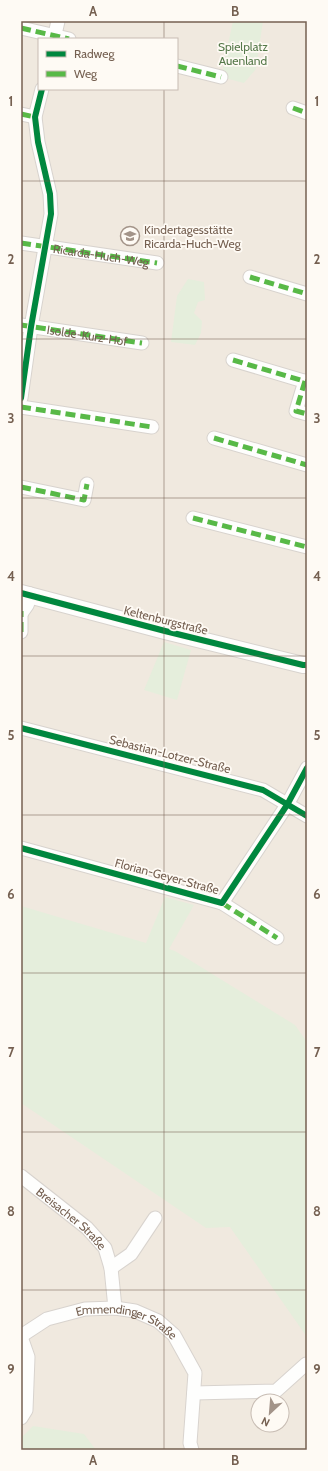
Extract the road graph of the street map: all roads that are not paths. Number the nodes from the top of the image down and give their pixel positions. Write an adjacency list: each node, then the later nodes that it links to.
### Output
1 (58, 21): 3 (street)
2 (21, 28): 3 (street)
3 (54, 37)
4 (178, 66): 5 (street)
5 (221, 77)
6 (42, 90): 10 (street)
7 (293, 108): 8 (street)
8 (307, 113)
9 (21, 114): 10 (street)
10 (35, 117): 12 (street)
11 (21, 243): 12 (street, Ricarda-Huch-Weg)
12 (45, 247): 13 (street, Ricarda-Huch-Weg); 16 (street)
13 (157, 263)
14 (250, 277): 15 (street)
15 (307, 294)
16 (26, 326): 17 (street, Isolde-Kurz-Hof); 20 (street)
17 (142, 343)
18 (233, 360): 19 (street)
19 (306, 381): 22 (street)
20 (21, 398)
21 (21, 407): 23 (street)
22 (307, 414)
23 (152, 427)
24 (214, 438): 25 (street)
25 (307, 465)
26 (87, 484): 27 (street)
27 (21, 487)
28 (193, 518): 29 (street)
29 (307, 548)
30 (25, 594): 31 (street, Keltenburgstraße); 33 (street, Keltenburgstraße)
31 (21, 611): 32 (street)
32 (21, 632)
33 (307, 665)
34 (21, 728): 36 (street, Sebastian-Lotzer-Straße)
35 (307, 768): 36 (street, Florian-Geyer-Straße)
36 (288, 805): 37 (street, Sebastian-Lotzer-Straße); 39 (street, Florian-Geyer-Straße)
37 (307, 816)
38 (21, 848): 39 (street, Florian-Geyer-Straße)
39 (222, 903): 40 (street, Florian-Geyer-Straße)
40 (276, 938)
41 (21, 1176): 43 (street, Breisacher Straße)
42 (155, 1218): 43 (street)
43 (111, 1268): 44 (street, Breisacher Straße)
44 (115, 1308): 45 (street, Emmendinger Straße); 47 (street, Emmendinger Straße)
45 (21, 1336): 48 (street)
46 (306, 1364): 47 (street)
47 (194, 1393): 49 (street, Emmendinger Straße)
48 (21, 1418)
49 (192, 1450)

